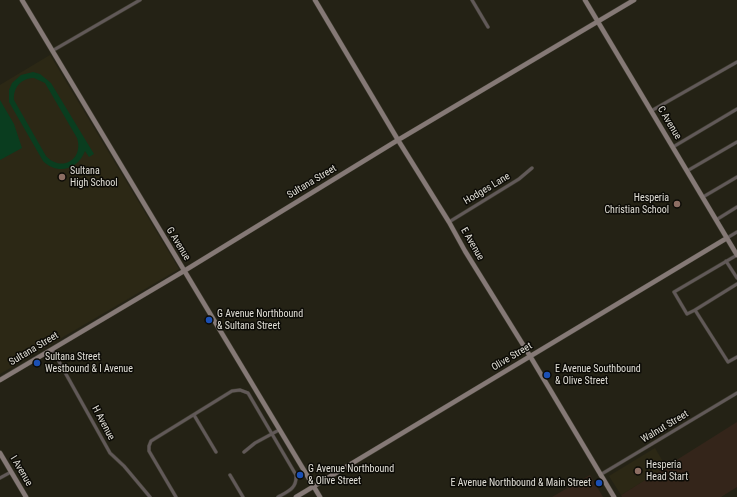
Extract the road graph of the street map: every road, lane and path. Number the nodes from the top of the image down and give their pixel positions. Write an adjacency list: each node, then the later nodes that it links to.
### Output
1 (22, 0): 10 (street, G Avenue)
2 (140, 0): 10 (street)
3 (315, 0): 14 (street, E Avenue)
4 (477, 0): 7 (street)
5 (585, 0): 8 (street, C Avenue)
6 (634, 0): 8 (street, Sultana Street)
7 (473, 1): 9 (street)
8 (598, 21): 13 (street, C Avenue); 14 (street, Sultana Street)
9 (488, 27)
10 (52, 51): 28 (street, G Avenue)
11 (737, 62): 13 (street)
12 (737, 109): 16 (street)
13 (651, 111): 16 (street, C Avenue)
14 (398, 140): 23 (street, E Avenue); 28 (street, Sultana Street)
15 (737, 142): 18 (street)
16 (673, 147): 18 (street, C Avenue)
17 (532, 168): 23 (street, Hodges Lane)
18 (687, 171): 20 (street, C Avenue)
19 (737, 176): 20 (street)
20 (703, 197): 22 (street, C Avenue)
21 (737, 207): 22 (street)
22 (716, 220): 25 (street, C Avenue)
23 (449, 222): 35 (street, E Avenue)
24 (737, 232): 25 (street, Olive Street)
25 (727, 238): 26 (street, C Avenue); 35 (street, Olive Street)
26 (737, 255): 27 (street)
27 (726, 261): 30 (street); 33 (street)
28 (184, 270): 34 (street, Sultana Street); 40 (street, G Avenue)
29 (737, 270): 30 (street)
30 (733, 272): 31 (street)
31 (737, 278)
32 (737, 284): 33 (street)
33 (695, 310): 36 (street)
34 (52, 348): 37 (street, Sultana Street); 51 (street, H Avenue)
35 (530, 356): 47 (street, E Avenue); 49 (street, Olive Street)
36 (737, 357)
37 (0, 380)
38 (737, 393): 47 (street, Walnut Street)
39 (194, 415): 41 (street); 42 (street); 52 (street)
40 (279, 430): 41 (street); 49 (street, G Avenue)
41 (272, 434): 43 (street); 54 (street)
42 (216, 452)
43 (244, 452)
44 (0, 454): 45 (street, I Avenue)
45 (11, 472): 48 (street); 50 (street, I Avenue)
46 (230, 475): 53 (street)
47 (600, 475): 57 (street, E Avenue)
48 (0, 478)
49 (314, 486): 55 (street, Olive Street); 56 (street, G Avenue)
50 (26, 497)
51 (150, 497)
52 (176, 497)
53 (243, 497)
54 (278, 497)
55 (296, 497)
56 (320, 497)
57 (614, 497)

